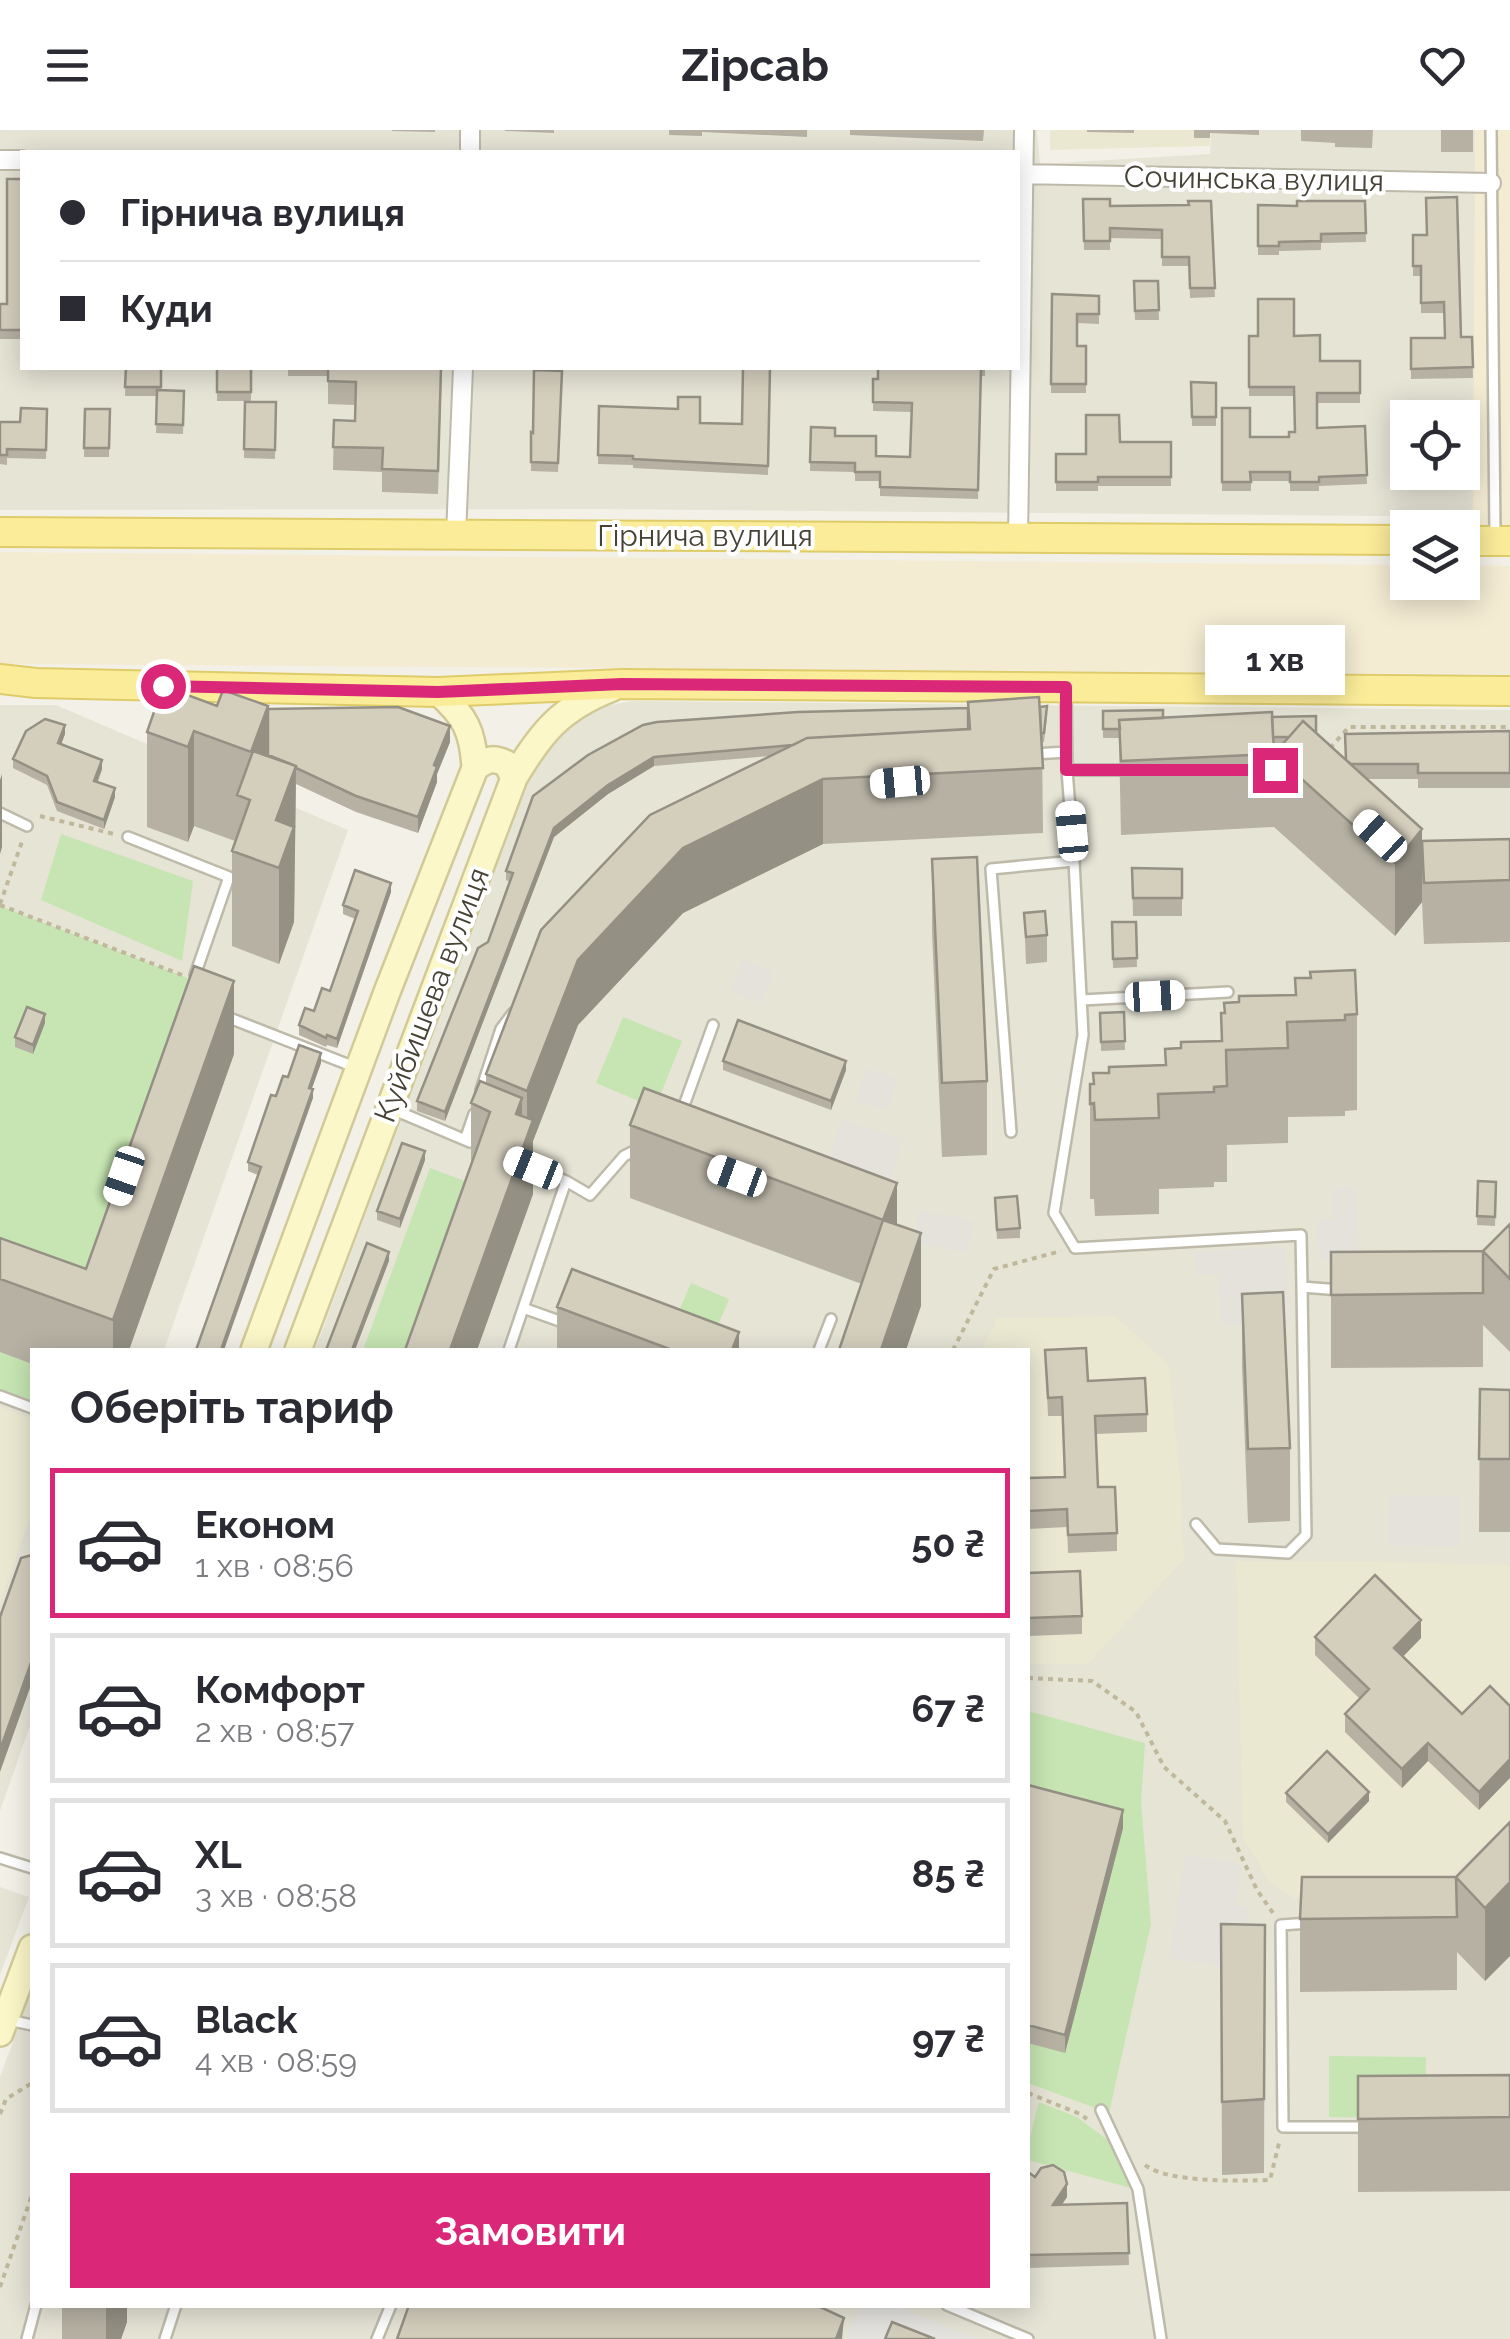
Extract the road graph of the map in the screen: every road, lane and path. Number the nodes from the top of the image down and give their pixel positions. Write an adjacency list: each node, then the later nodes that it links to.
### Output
1 (1024, 130): 3 (street)
2 (1491, 130): 4 (lane)
3 (1021, 174): 4 (street, Сочинська вулиця); 5 (street)
4 (1491, 183): 12 (lane)
5 (1020, 295)
6 (462, 370): 9 (street)
7 (1019, 370): 10 (street)
8 (1, 532): 9 (main road, Гірнича вулиця)
9 (456, 535): 10 (main road, Гірнича вулиця)
10 (1018, 538): 11 (main road, Гірнича вулиця)
11 (1390, 540)
12 (1503, 541)
13 (0, 680): 17 (main road)
14 (622, 684): 15 (main road); 17 (main road); 25 (main road, Куйбишева вулиця)
15 (1066, 687): 16 (main road); 19 (lane)
16 (1510, 691)
17 (438, 692): 22 (main road)
18 (1510, 727): 21 (path)
19 (1066, 752): 20 (lane); 23 (lane)
20 (1027, 754)
21 (1323, 756)
22 (475, 768): 25 (main road); 37 (main road, Куйбишева вулиця)
23 (1066, 770): 24 (lane); 29 (lane)
24 (1142, 770)
25 (514, 778): 38 (main road, Куйбишева вулиця)
26 (0, 813): 27 (lane)
27 (27, 826): 28 (path); 30 (path)
28 (128, 838): 31 (lane)
29 (1074, 861): 34 (lane); 40 (lane)
30 (0, 904): 31 (path)
31 (191, 985)
32 (1228, 992): 34 (lane)
33 (523, 999): 41 (lane)
34 (1082, 1000): 46 (lane)
35 (221, 1014): 37 (lane)
36 (713, 1025): 39 (lane)
37 (360, 1068): 52 (main road, Куйбишева вулиця)
38 (389, 1108): 41 (lane); 53 (main road, Куйбишева вулиця)
39 (680, 1115)
40 (1011, 1132)
41 (466, 1140): 42 (lane)
42 (482, 1147)
43 (655, 1149): 45 (lane)
44 (516, 1161): 45 (lane)
45 (566, 1182): 49 (lane)
46 (1075, 1248): 47 (lane); 56 (path)
47 (1302, 1287): 48 (lane); 59 (lane)
48 (1358, 1292)
49 (524, 1308): 51 (lane); 54 (lane)
50 (831, 1320): 55 (lane)
51 (572, 1326)
52 (255, 1348)
53 (299, 1348)
54 (509, 1348)
55 (820, 1348)
56 (953, 1348)
57 (0, 1396): 58 (lane)
58 (30, 1407)
59 (1196, 1524)
60 (1030, 1678): 64 (path)
61 (0, 1858): 62 (lane)
62 (30, 1867)
63 (1318, 1922): 64 (lane)
64 (1281, 1925): 73 (lane)
65 (30, 1953): 67 (main road)
66 (30, 2025): 67 (lane)
67 (2, 2026)
68 (30, 2084): 71 (path)
69 (1030, 2094): 74 (path)
70 (1101, 2110): 74 (lane)
71 (0, 2114)
72 (1377, 2126): 73 (lane)
73 (1282, 2127): 74 (path)
74 (1116, 2142): 85 (lane)
75 (30, 2201): 76 (path)
76 (0, 2287)
77 (35, 2308): 81 (lane)
78 (177, 2308): 82 (lane)
79 (390, 2308): 83 (lane)
80 (955, 2308): 84 (lane)
81 (27, 2339)
82 (165, 2339)
83 (376, 2339)
84 (1028, 2339)
85 (1160, 2339)

